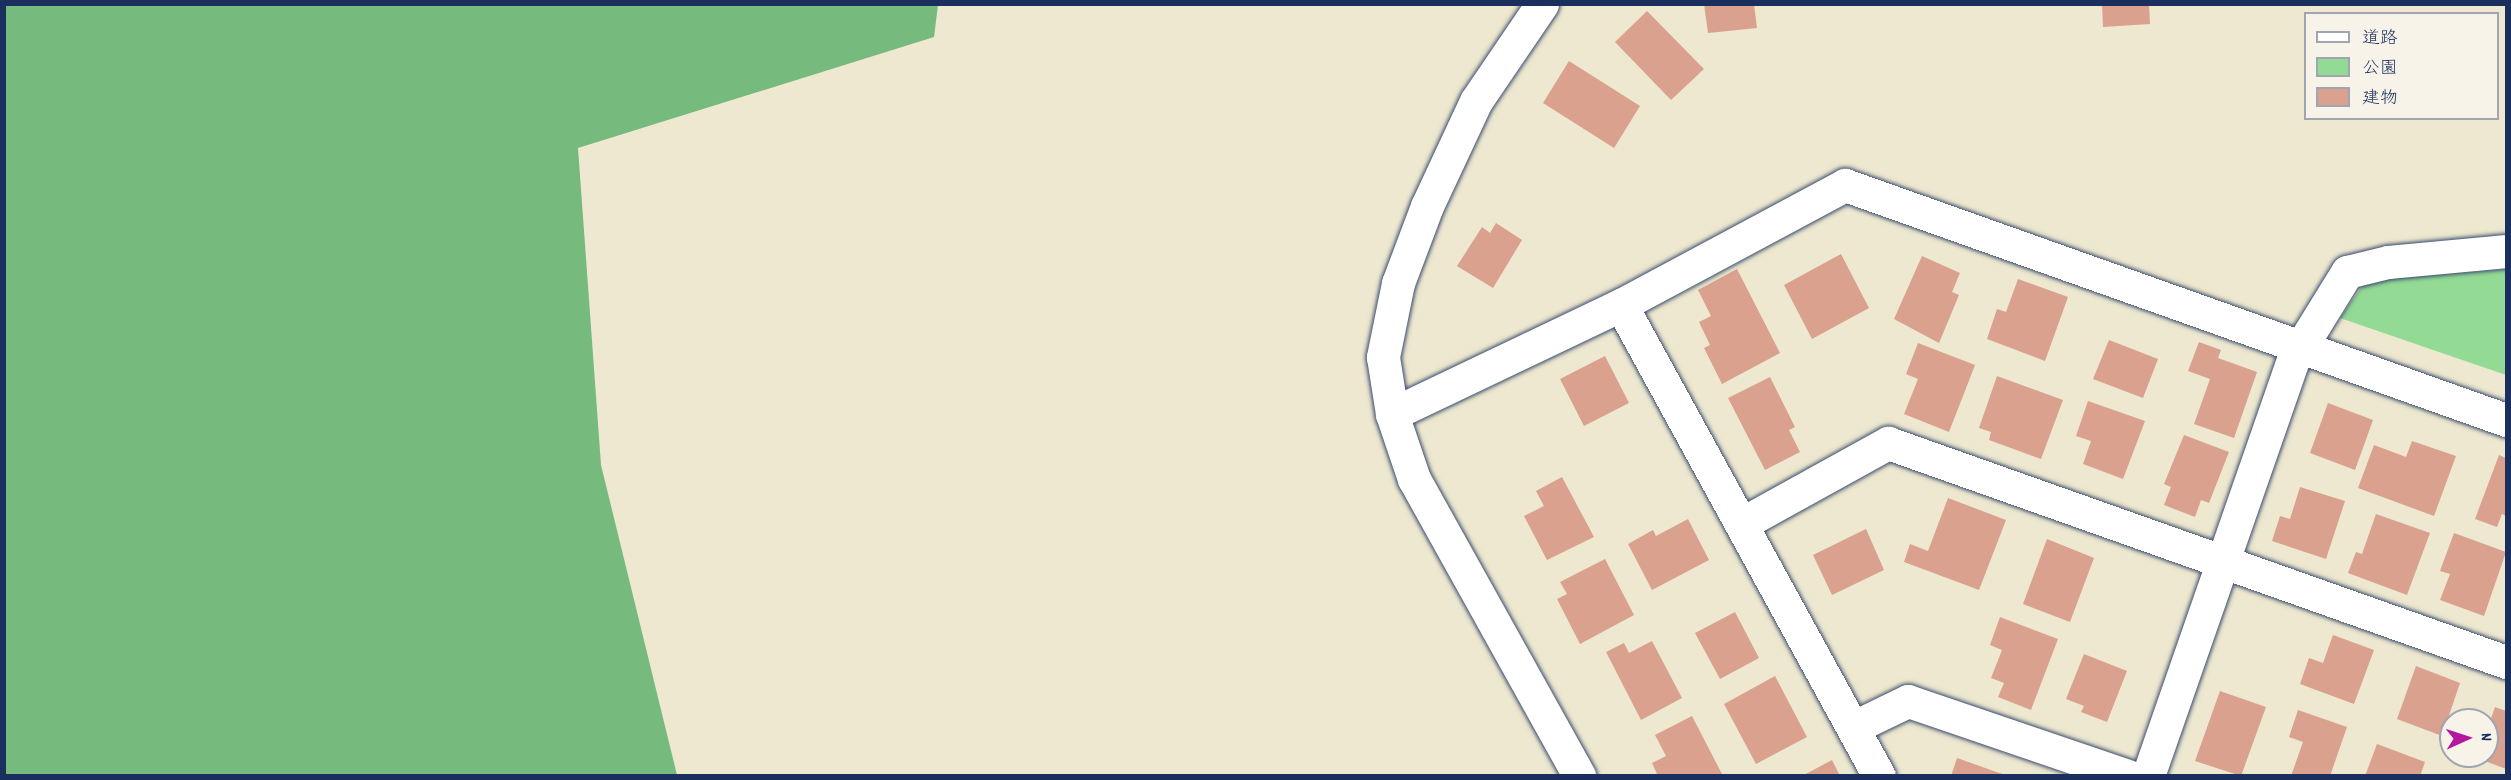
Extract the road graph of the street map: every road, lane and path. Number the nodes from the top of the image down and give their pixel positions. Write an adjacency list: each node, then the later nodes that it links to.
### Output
1 (1542, 4): 5 (street)
2 (2506, 251): 4 (street)
3 (1621, 305): 4 (street); 5 (street); 7 (street)
4 (2300, 345): 6 (street); 8 (street)
5 (1392, 414): 11 (street)
6 (2506, 420)
7 (1743, 523): 8 (street); 10 (street)
8 (2221, 561): 9 (street); 14 (street)
9 (2506, 662)
10 (1854, 727): 12 (street); 13 (street)
11 (1579, 776)
12 (1879, 776)
13 (2127, 776)
14 (2148, 776)

